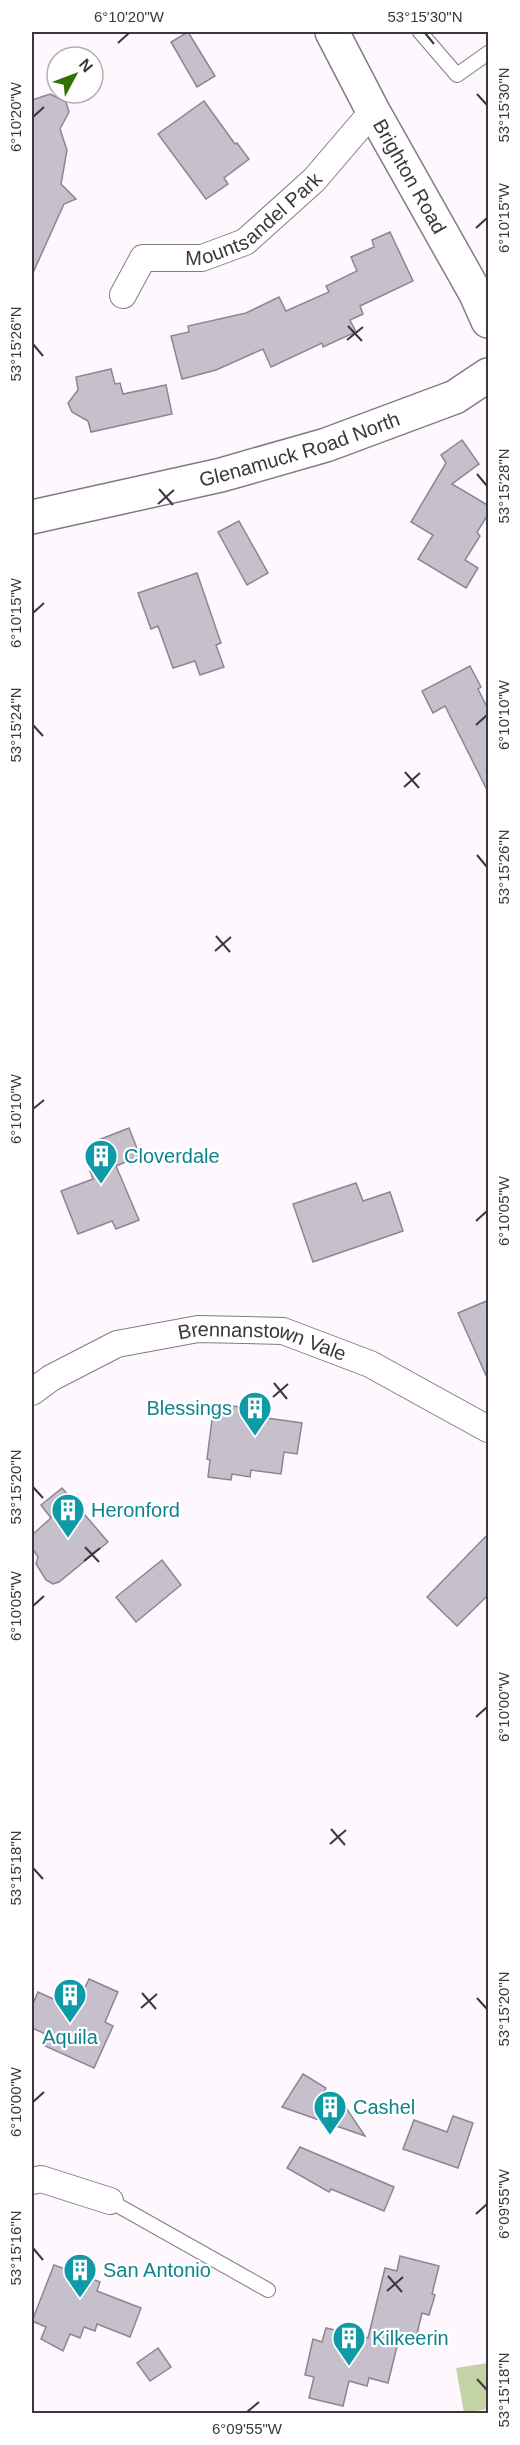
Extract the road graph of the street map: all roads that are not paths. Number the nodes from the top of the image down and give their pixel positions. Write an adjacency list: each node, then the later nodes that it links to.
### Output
1 (332, 32): 4 (main road, Brighton Road)
2 (420, 32): 3 (lane)
3 (489, 53)
4 (373, 111): 5 (street, Mountsandel Park); 6 (main road, Brighton Road)
5 (123, 295)
6 (489, 321)
7 (489, 375): 8 (main road, Glenamuck Road North)
8 (32, 518)
9 (32, 1392): 10 (street, Brennanstown Vale)
10 (489, 1429)
11 (32, 2181): 12 (street)
12 (110, 2201): 13 (lane)
13 (268, 2290)

